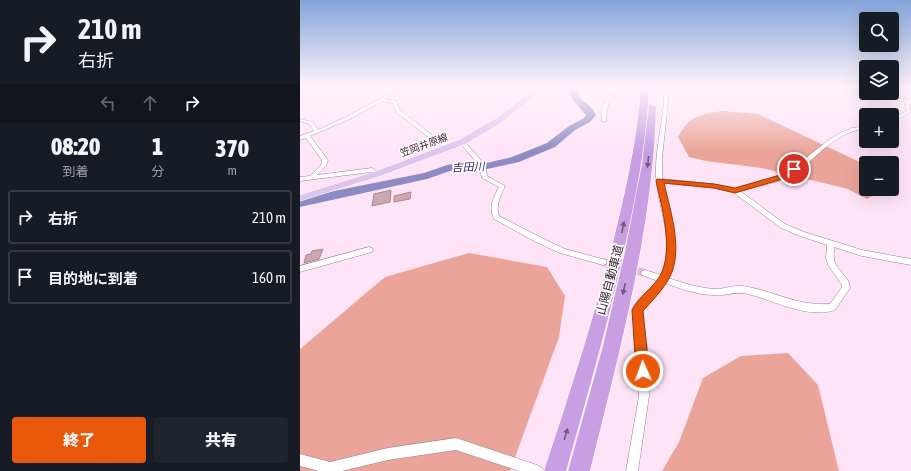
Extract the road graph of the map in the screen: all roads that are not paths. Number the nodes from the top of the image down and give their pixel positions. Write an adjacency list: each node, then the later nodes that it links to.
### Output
1 (366, 108): 13 (street)
2 (397, 108): 17 (street)
3 (515, 108): 16 (main road, 笠岡井原線)
4 (606, 108): 11 (street)
5 (647, 108): 33 (highway, 山陽自動車道, one-way to 5)
6 (650, 108): 34 (highway, 山陽自動車道, one-way to 34)
7 (665, 108): 21 (street)
8 (907, 108): 9 (street)
9 (899, 117)
10 (300, 120): 13 (street)
11 (604, 121)
12 (859, 128): 22 (street)
13 (318, 132): 14 (street)
14 (307, 136): 15 (street); 19 (street)
15 (300, 138)
16 (462, 142): 17 (main road, 笠岡井原線); 26 (street)
17 (448, 148): 18 (main road, 笠岡井原線)
18 (377, 174): 19 (street); 23 (main road, 笠岡井原線)
19 (312, 177): 20 (street)
20 (300, 179)
21 (660, 181): 22 (street); 30 (street)
22 (735, 191): 24 (street)
23 (300, 198)
24 (831, 244): 27 (street); 30 (street)
25 (370, 250): 28 (street)
26 (603, 262)
27 (911, 262)
28 (300, 269)
29 (646, 274): 30 (street)
30 (663, 280): 35 (street)
31 (300, 460): 32 (street)
32 (537, 471)
33 (555, 471)
34 (579, 471)
35 (632, 471)

